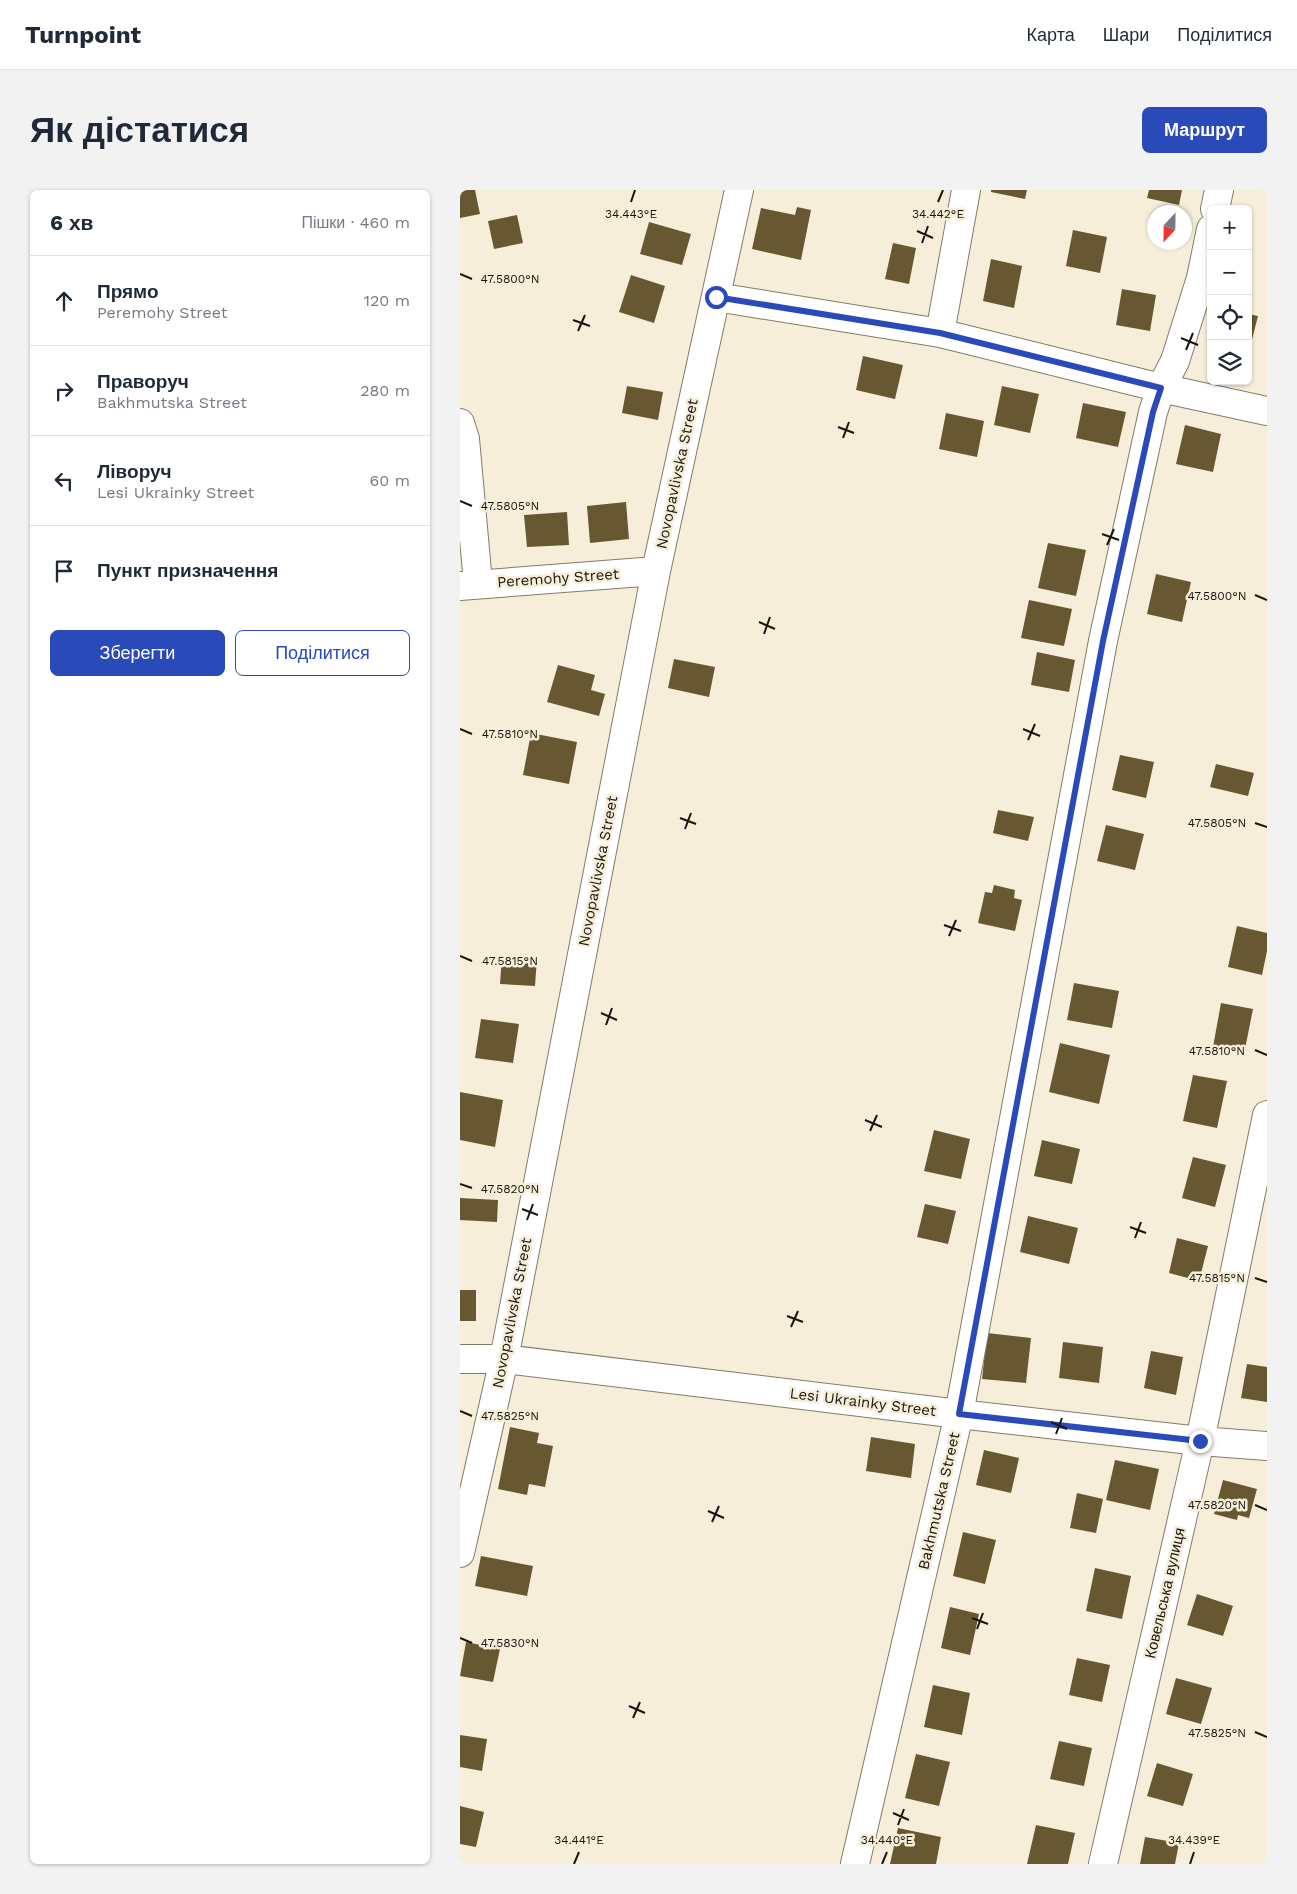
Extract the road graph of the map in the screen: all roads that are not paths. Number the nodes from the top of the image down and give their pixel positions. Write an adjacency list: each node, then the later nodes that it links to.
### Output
1 (739, 190): 6 (street, Novopavlivska Street)
2 (966, 190): 7 (street)
3 (1219, 190): 4 (street)
4 (1216, 205)
5 (1207, 249): 8 (street, Bakhmutska Street)
6 (716, 297): 7 (street); 11 (street, Novopavlivska Street)
7 (940, 333): 8 (street)
8 (1161, 388): 9 (street); 16 (street, Bakhmutska Street)
9 (1267, 411)
10 (460, 423): 12 (street)
11 (656, 572): 12 (street, Peremohy Street); 15 (street, Novopavlivska Street)
12 (469, 584)
13 (1267, 1115): 17 (street, Ковельська вулиця)
14 (460, 1358): 15 (street, Lesi Ukrainky Street)
15 (504, 1359): 16 (street, Lesi Ukrainky Street); 19 (street, Novopavlivska Street)
16 (959, 1414): 17 (street, Lesi Ukrainky Street); 20 (street, Bakhmutska Street)
17 (1200, 1441): 18 (street, Lesi Ukrainky Street); 21 (street, Ковельська вулиця)
18 (1267, 1446)
19 (460, 1553)
20 (856, 1864)
21 (1103, 1864)

